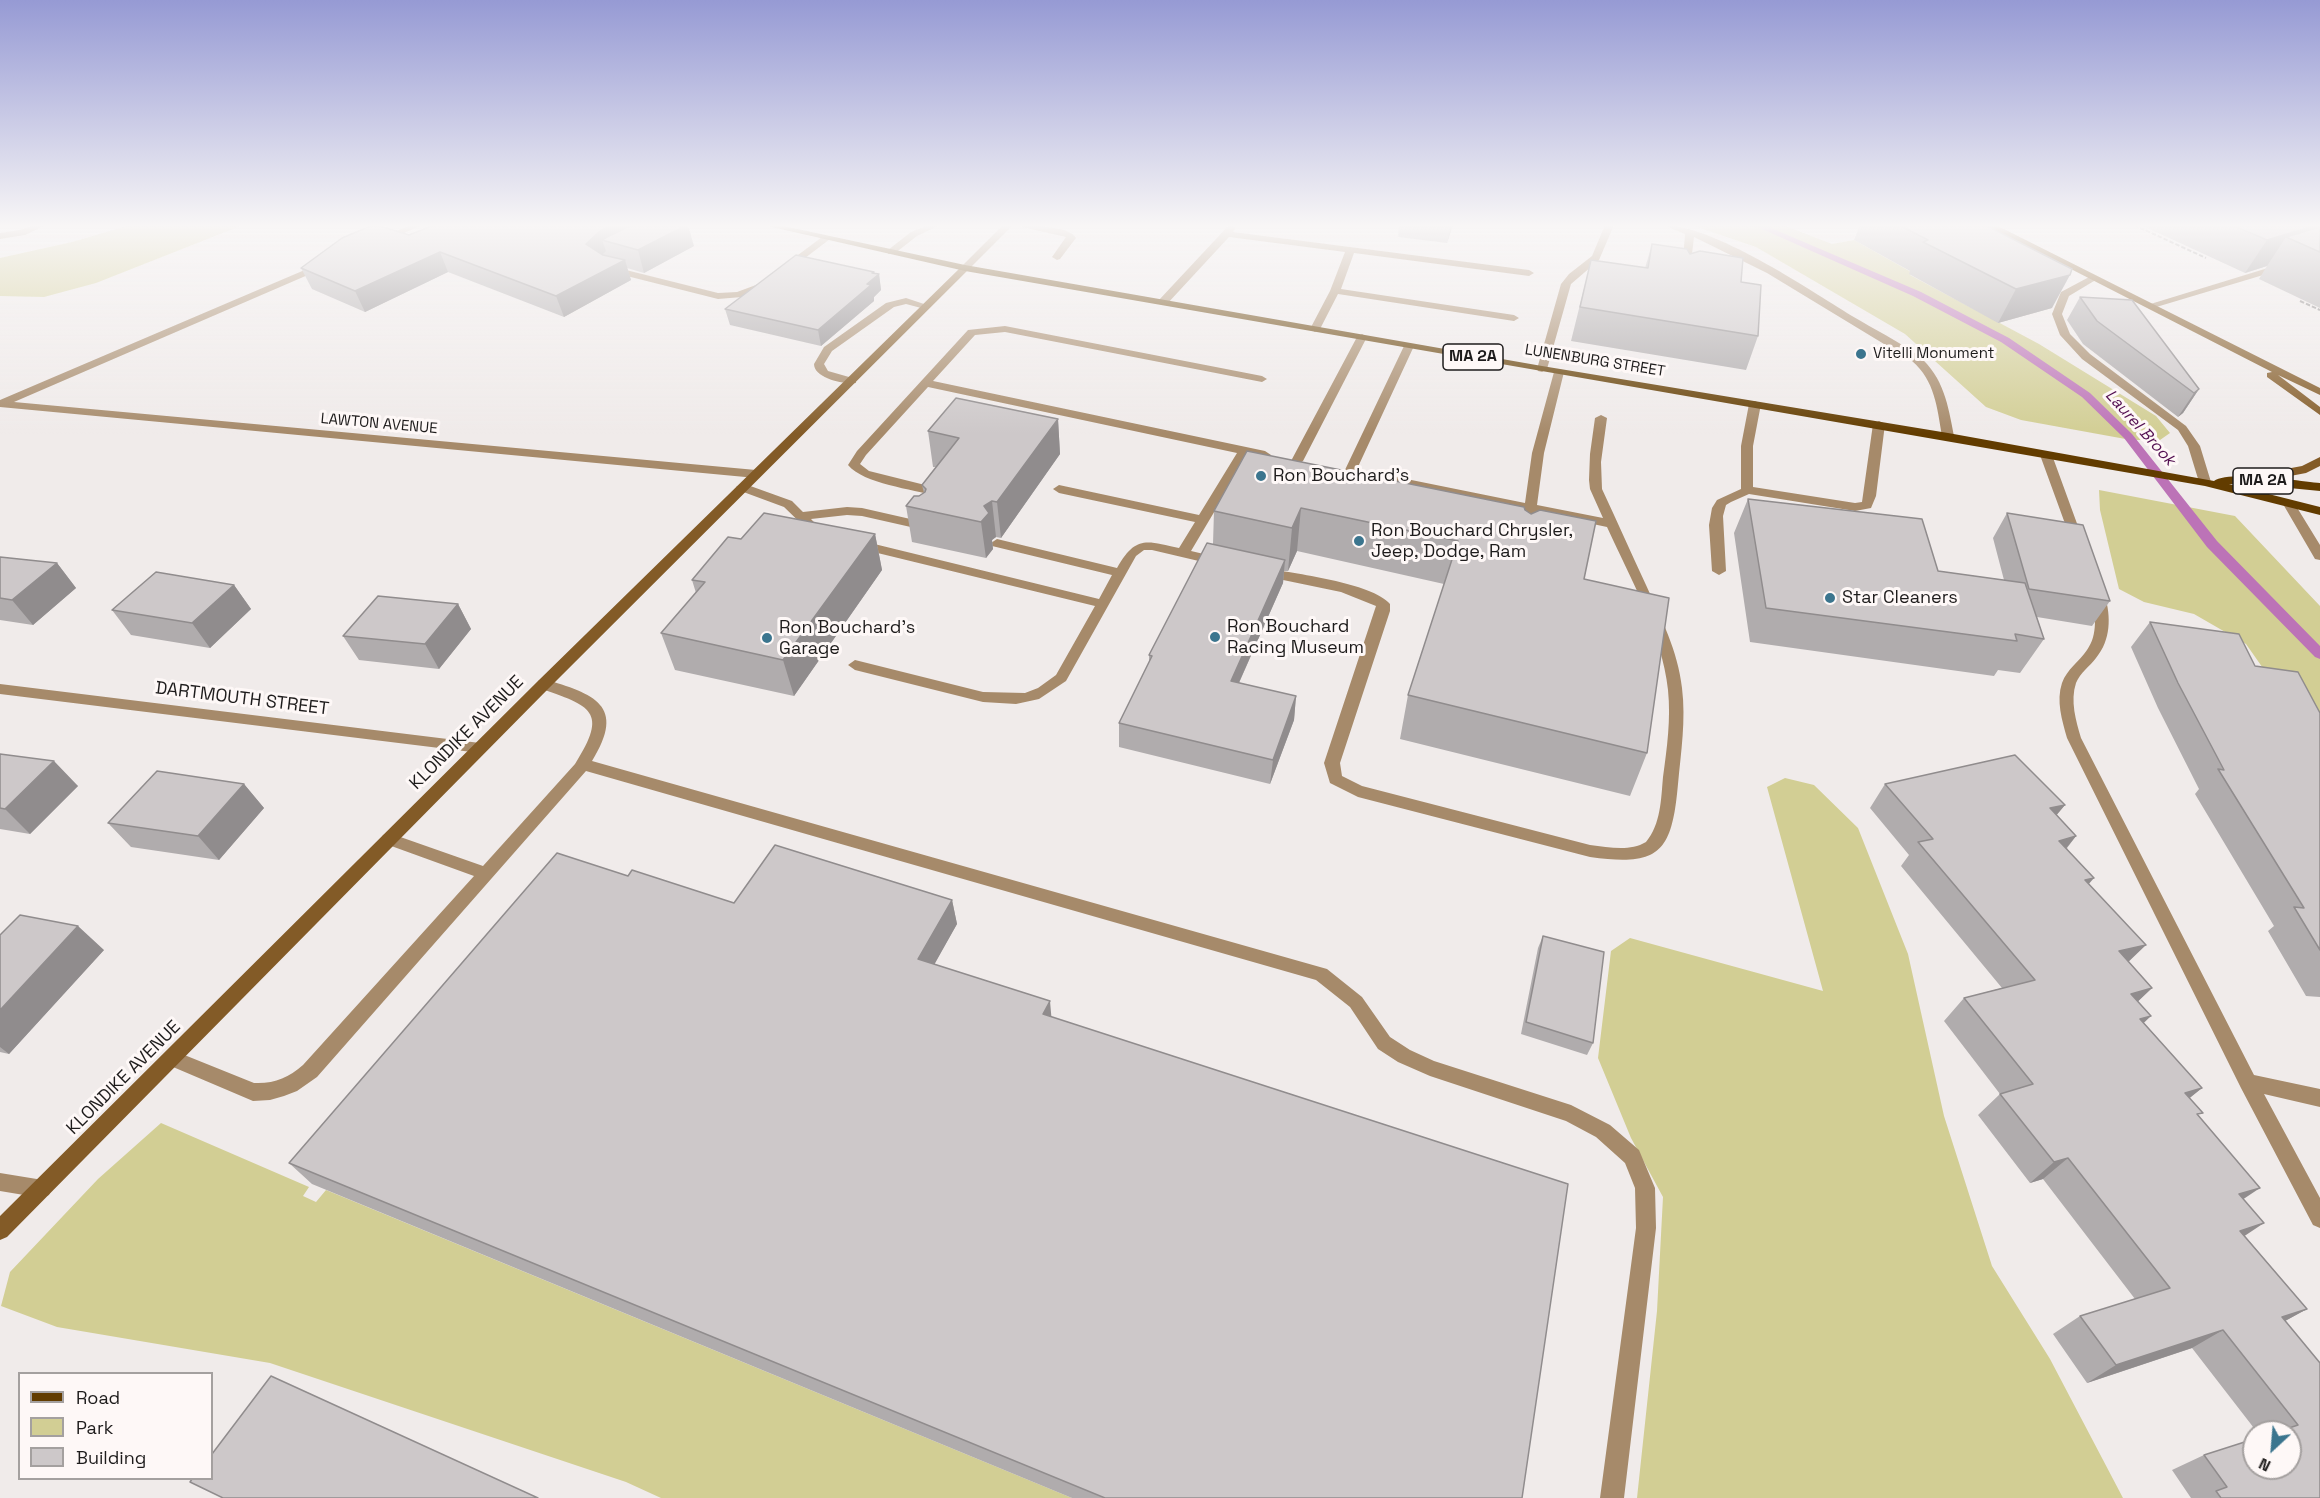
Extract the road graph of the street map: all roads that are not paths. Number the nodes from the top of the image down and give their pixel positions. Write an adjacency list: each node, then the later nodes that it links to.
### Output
1 (253, 295): 28 (street)
2 (714, 295): 3 (street)
3 (738, 295)
4 (937, 295): 15 (street, KLONDIKE AVENUE)
5 (1122, 295): 14 (main road, LUNENBURG STREET / MA 2A)
6 (1169, 295): 14 (street)
7 (1333, 295): 18 (street)
8 (1361, 295): 17 (street)
9 (1563, 295): 22 (street)
10 (1810, 295): 33 (street)
11 (2065, 295): 39 (street)
12 (2127, 295): 16 (street)
13 (2186, 295): 16 (street)
14 (1163, 302): 18 (main road, LUNENBURG STREET / MA 2A)
15 (925, 306): 25 (street, KLONDIKE AVENUE); 25 (street)
16 (2149, 306): 21 (street)
17 (1514, 318)
18 (1315, 329): 19 (main road, LUNENBURG STREET / MA 2A)
19 (1362, 337): 20 (main road, LUNENBURG STREET / MA 2A); 34 (street)
20 (1409, 346): 22 (main road, LUNENBURG STREET / MA 2A); 46 (street)
21 (2237, 350): 27 (street); 30 (street)
22 (1542, 369): 23 (main road, LUNENBURG STREET / MA 2A)
23 (1559, 372): 29 (main road, LUNENBURG STREET / MA 2A); 46 (street)
24 (1262, 379): 26 (street)
25 (852, 381): 37 (street, KLONDIKE AVENUE)
26 (925, 382): 34 (street); 44 (street)
27 (2320, 392)
28 (0, 404): 37 (street, LAWTON AVENUE)
29 (1755, 404): 32 (main road, LUNENBURG STREET / MA 2A); 43 (street)
30 (2320, 412)
31 (1601, 418): 50 (street)
32 (1879, 424): 33 (main road, LUNENBURG STREET / MA 2A); 43 (street)
33 (1948, 436): 35 (main road, LUNENBURG STREET / MA 2A)
34 (1244, 451): 49 (street)
35 (2046, 455): 39 (main road, LUNENBURG STREET / MA 2A); 56 (street)
36 (2320, 461): 38 (street)
37 (756, 474): 40 (street, KLONDIKE AVENUE)
38 (2248, 480): 39 (main road, LUNENBURG STREET / MA 2A); 41 (main road, LUNENBURG STREET / MA 2A)
39 (2205, 482): 45 (main road, LUNENBURG STREET / MA 2A)
40 (742, 487): 48 (street); 64 (street, KLONDIKE AVENUE)
41 (2320, 487)
42 (1059, 489): 49 (street)
43 (1747, 489): 59 (street)
44 (937, 492)
45 (2289, 504): 47 (main road, LUNENBURG STREET / MA 2A); 55 (street)
46 (1530, 508): 50 (street); 52 (street)
47 (2320, 511)
48 (802, 516): 51 (street); 62 (street)
49 (1203, 520): 54 (street)
50 (1612, 524): 58 (street)
51 (924, 526)
52 (1526, 532)
53 (997, 543): 60 (street)
54 (1184, 554): 57 (street); 60 (street)
55 (2320, 556)
56 (2084, 557)
57 (1230, 564)
58 (1253, 569)
59 (1719, 571)
60 (1120, 573): 62 (street)
61 (2094, 584): 71 (street)
62 (1103, 604): 63 (street)
63 (855, 664)
64 (544, 684): 66 (street, KLONDIKE AVENUE); 67 (street)
65 (0, 689): 66 (street, DARTMOUTH STREET)
66 (480, 748): 68 (street, KLONDIKE AVENUE)
67 (583, 764): 69 (street); 77 (street)
68 (389, 839): 69 (street); 70 (street, KLONDIKE AVENUE)
69 (486, 874): 70 (street)
70 (172, 1058): 74 (street, KLONDIKE AVENUE)
71 (2248, 1082): 72 (street); 75 (street)
72 (2320, 1098)
73 (0, 1182): 74 (street)
74 (42, 1188): 76 (street, KLONDIKE AVENUE)
75 (2320, 1218)
76 (0, 1230)
77 (1612, 1498)

